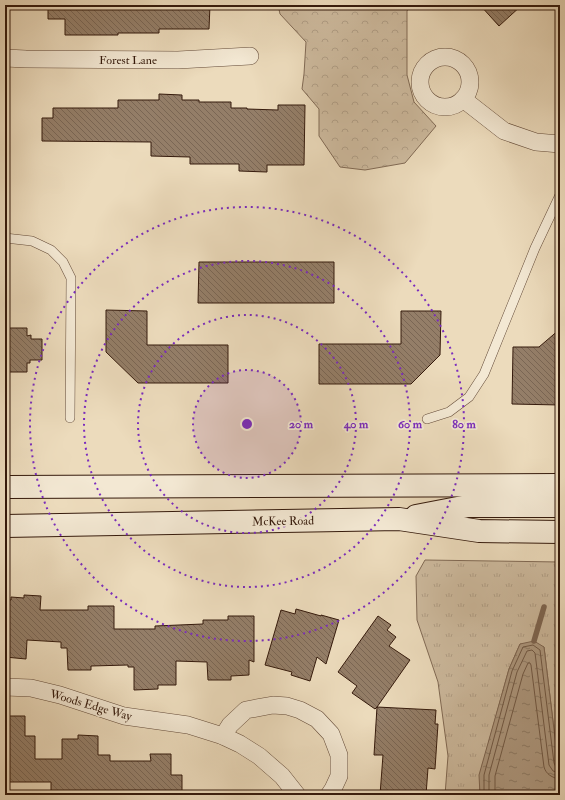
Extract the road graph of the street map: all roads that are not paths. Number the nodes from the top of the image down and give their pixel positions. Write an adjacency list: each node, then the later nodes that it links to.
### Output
1 (250, 56): 2 (street, Forest Lane)
2 (5, 58)
3 (463, 99): 4 (street)
4 (560, 144)
5 (560, 195): 8 (lane)
6 (5, 238): 7 (lane)
7 (70, 418)
8 (427, 419)
9 (560, 485): 10 (main road)
10 (5, 487)
11 (560, 506): 12 (main road)
12 (399, 519): 13 (main road, McKee Road); 14 (main road, McKee Road)
13 (5, 526)
14 (560, 532)
15 (5, 687): 16 (street, Woods Edge Way)
16 (223, 736): 17 (street, Woods Edge Way); 18 (street)
17 (297, 795)
18 (329, 795)

